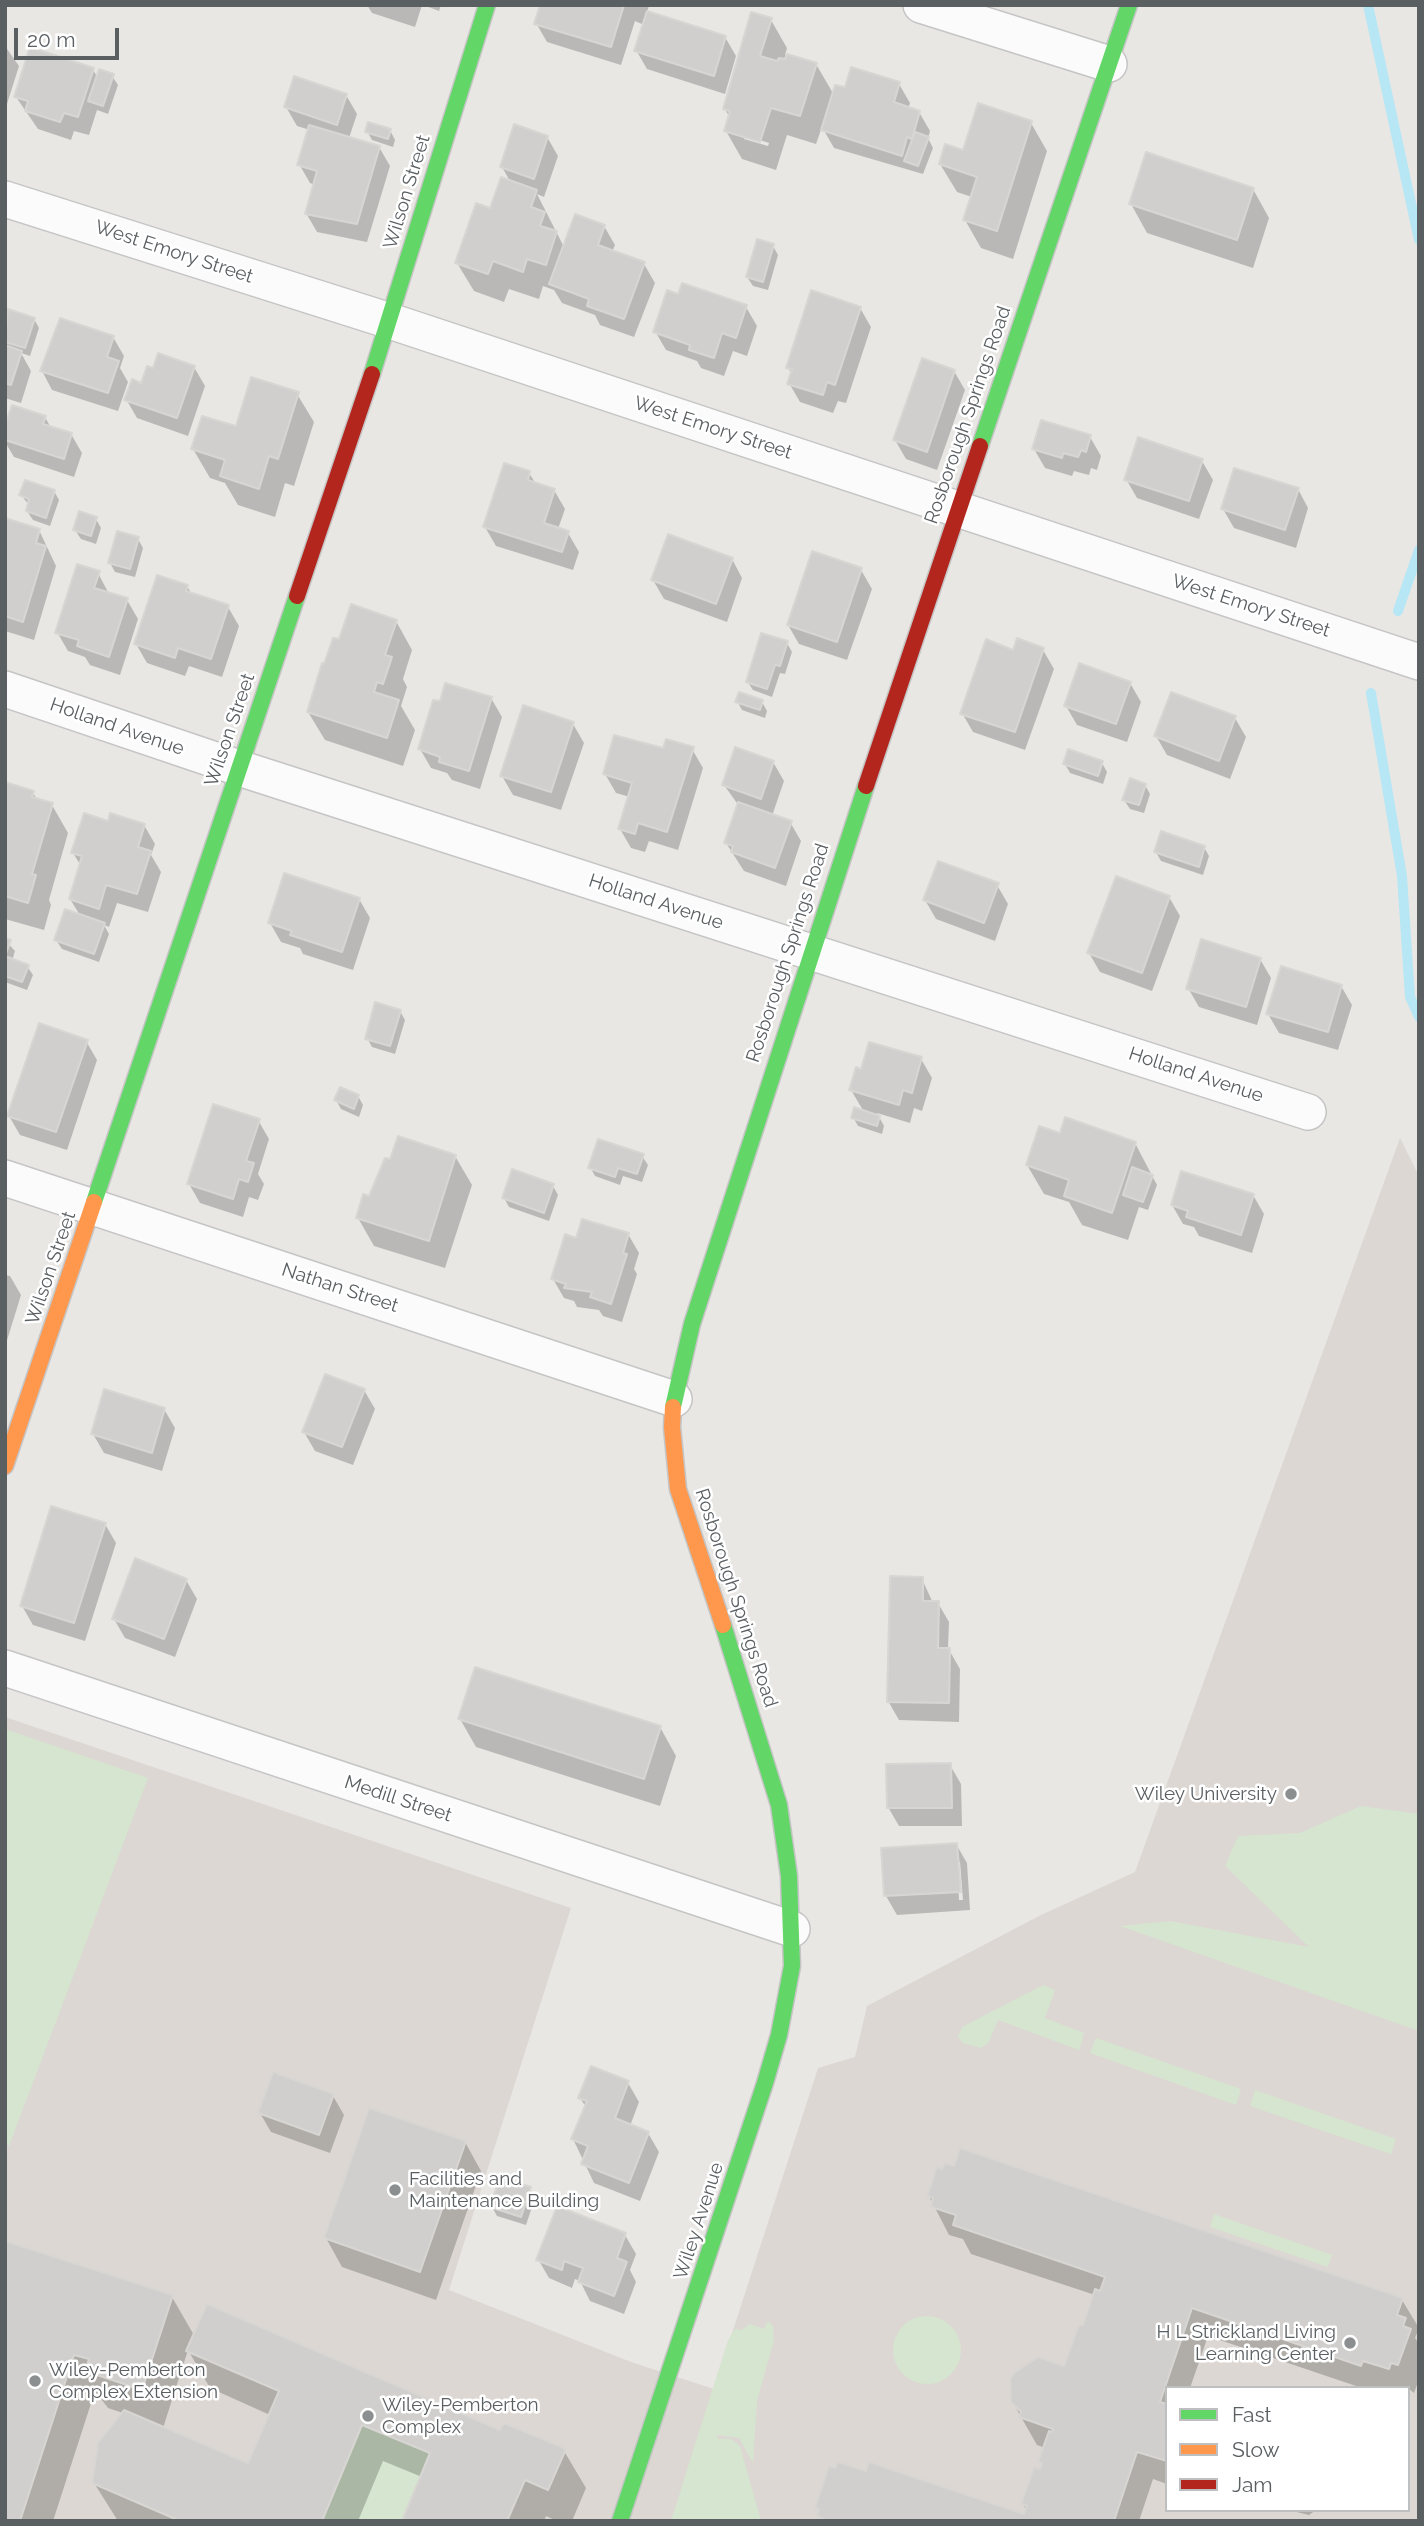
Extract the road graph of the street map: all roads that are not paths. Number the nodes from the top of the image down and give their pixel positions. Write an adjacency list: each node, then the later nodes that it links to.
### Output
1 (487, 5): 6 (street, Wilson Street)
2 (921, 5): 4 (street)
3 (1129, 5): 4 (street, Rosborough Springs Road)
4 (1109, 64): 7 (street, Rosborough Springs Road)
5 (5, 199): 6 (street, West Emory Street)
6 (390, 321): 7 (street, West Emory Street); 10 (street, Wilson Street)
7 (958, 509): 8 (street, West Emory Street); 11 (street, Rosborough Springs Road)
8 (1419, 662)
9 (5, 689): 10 (street, Holland Avenue)
10 (239, 768): 11 (street, Holland Avenue); 14 (street, Wilson Street)
11 (810, 951): 12 (street, Holland Avenue); 15 (street, Rosborough Springs Road)
12 (1308, 1112)
13 (5, 1178): 14 (street, Nathan Street)
14 (95, 1207): 15 (street, Nathan Street); 16 (street, Wilson Street)
15 (674, 1399): 18 (street, Rosborough Springs Road)
16 (5, 1466)
17 (5, 1668): 18 (street, Medill Street)
18 (792, 1929): 19 (street, Wiley Avenue)
19 (620, 2521)

